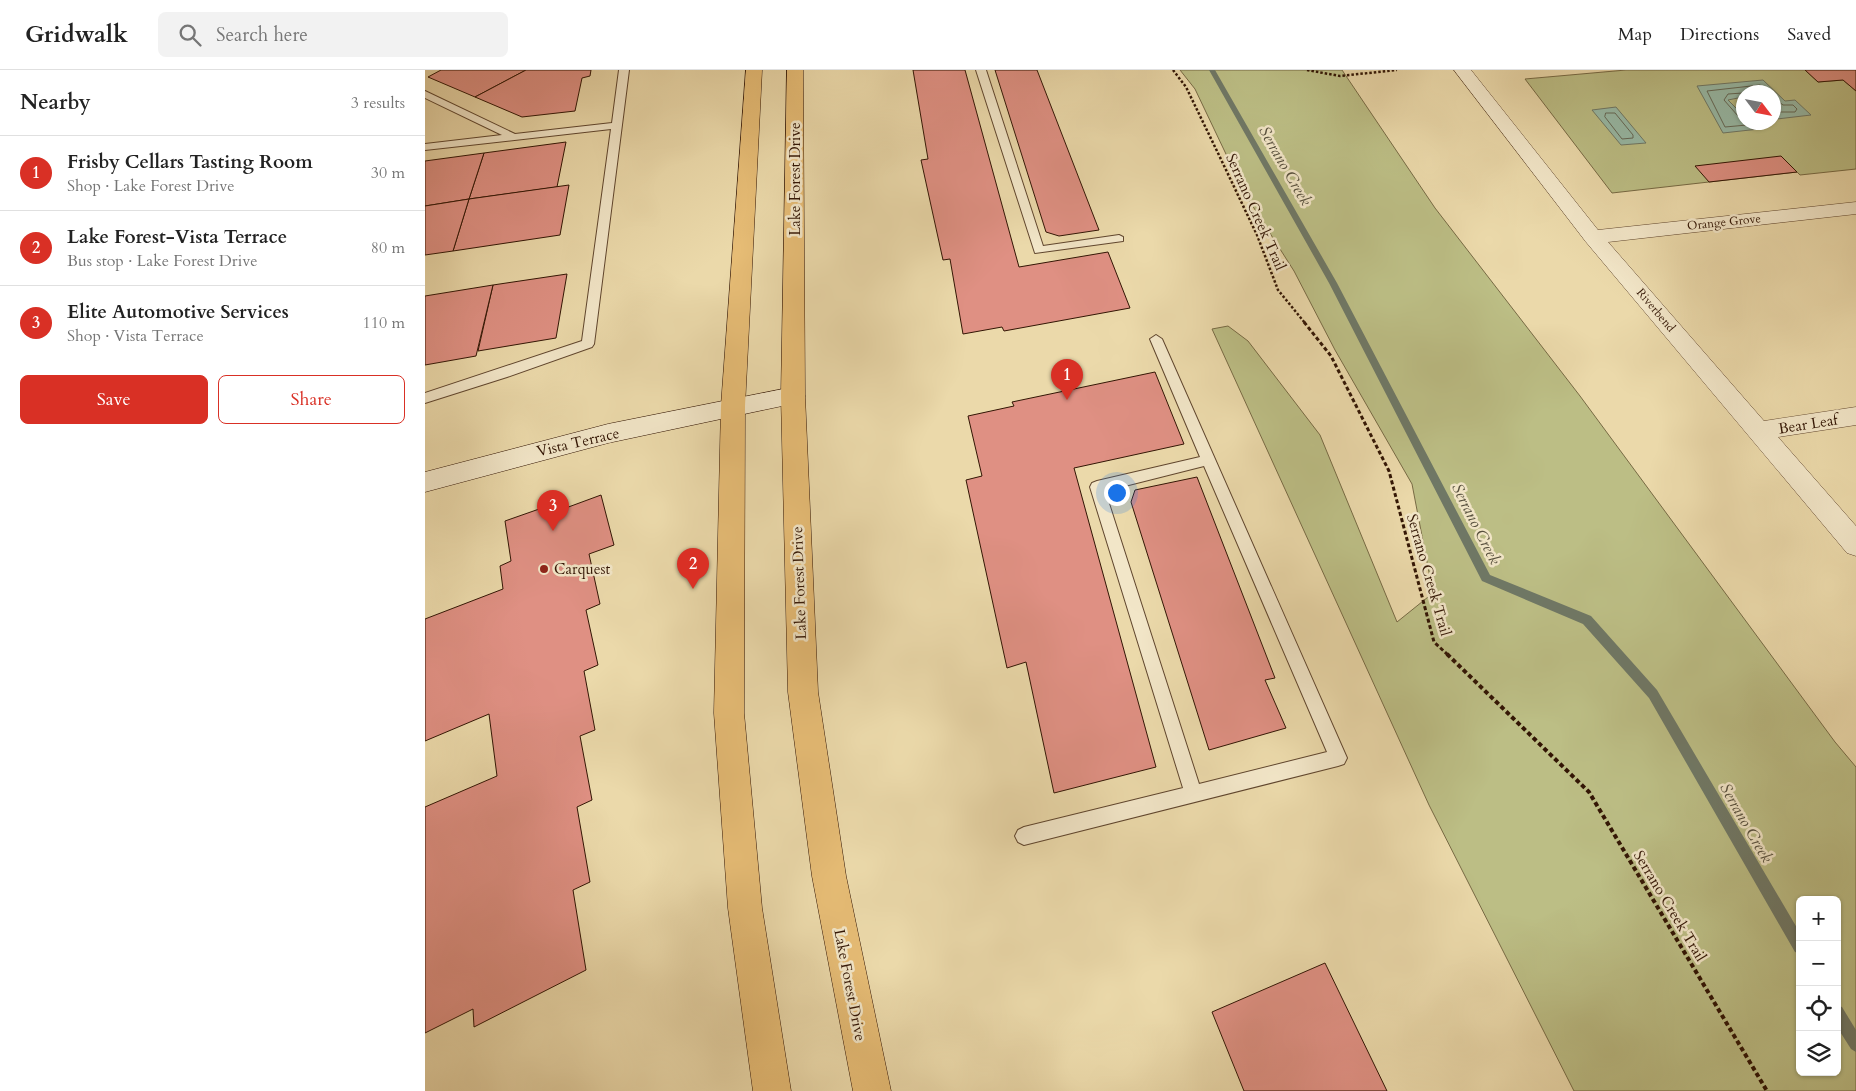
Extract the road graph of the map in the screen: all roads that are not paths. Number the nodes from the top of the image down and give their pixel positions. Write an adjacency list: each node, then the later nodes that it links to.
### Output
1 (624, 70): 7 (lane)
2 (754, 70): 16 (main road)
3 (795, 70): 14 (main road, Lake Forest Drive)
4 (981, 70): 12 (lane)
5 (1462, 70): 11 (street, Riverbend)
6 (425, 94): 8 (lane)
7 (617, 124): 8 (lane); 15 (lane)
8 (514, 137): 9 (lane)
9 (425, 147)
10 (1856, 208): 11 (street, Orange Grove)
11 (1593, 237): 18 (street, Riverbend)
12 (1119, 239)
13 (1156, 339): 19 (lane)
14 (793, 396): 16 (street, Vista Terrace); 25 (main road, Lake Forest Drive)
15 (425, 398)
16 (733, 406): 20 (street, Vista Terrace); 24 (main road)
17 (1856, 416): 18 (street, Bear Leaf)
18 (1759, 431): 21 (street, Riverbend)
19 (1208, 460): 22 (lane); 22 (lane)
20 (425, 482)
21 (1856, 545)
22 (1194, 794): 23 (lane)
23 (1024, 836)
24 (772, 1091)
25 (872, 1091)

